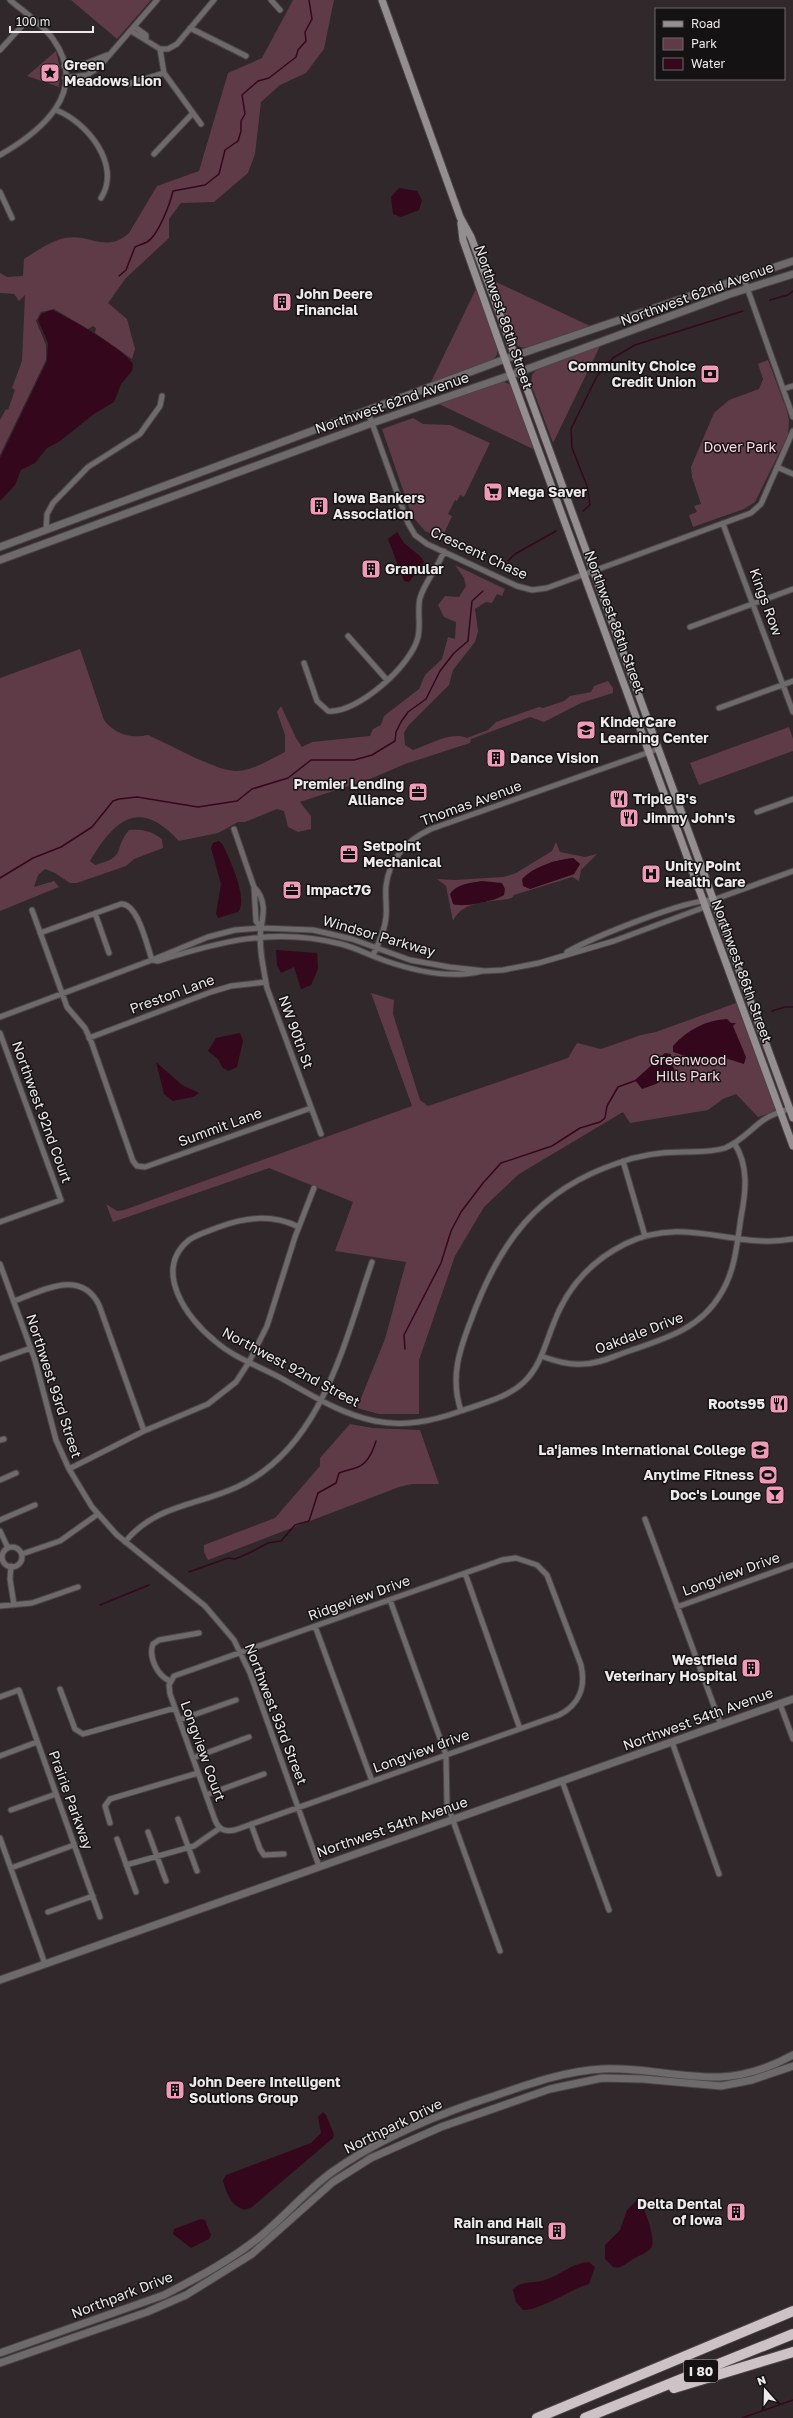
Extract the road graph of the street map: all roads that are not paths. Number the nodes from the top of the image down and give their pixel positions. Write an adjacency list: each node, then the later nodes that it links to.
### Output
1 (10, 0): 7 (street)
2 (157, 0): 9 (street)
3 (214, 0): 8 (street)
4 (270, 0): 6 (street)
5 (382, 0): 25 (main road, Northwest 86th Street)
6 (280, 10)
7 (30, 17): 11 (street); 14 (street)
8 (190, 28): 10 (street); 13 (street)
9 (133, 29): 10 (street); 12 (street)
10 (160, 49): 15 (street)
11 (0, 50)
12 (108, 55): 14 (street); 16 (street)
13 (246, 56)
14 (64, 66): 16 (street)
15 (164, 73): 17 (street); 19 (street)
16 (65, 78): 18 (street)
17 (128, 84)
18 (56, 110): 22 (street); 24 (street)
19 (194, 113): 20 (street); 21 (street)
20 (201, 124)
21 (154, 154)
22 (0, 155)
23 (0, 192): 26 (street)
24 (101, 198)
25 (460, 217): 31 (main road, Northwest 86th Street); 32 (main road, Northwest 86th Street)
26 (12, 218)
27 (793, 261): 29 (street, Northwest 62nd Avenue)
28 (793, 274): 30 (street, Northwest 62nd Avenue)
29 (744, 279): 30 (street); 31 (street, Northwest 62nd Avenue)
30 (748, 288): 33 (street, Northwest 62nd Avenue); 36 (street)
31 (515, 356): 32 (street, Northwest 62nd Avenue); 33 (main road, Northwest 86th Street)
32 (505, 360): 34 (main road, Northwest 86th Street); 38 (street, Northwest 62nd Avenue)
33 (521, 371): 34 (street, Northwest 62nd Avenue); 49 (main road, Northwest 86th Street)
34 (511, 375): 40 (street, Northwest 62nd Avenue); 50 (main road, Northwest 86th Street)
35 (793, 386): 36 (street)
36 (783, 389): 39 (street)
37 (162, 396): 45 (street)
38 (368, 412): 40 (street, Crescent Chase); 45 (street, Northwest 62nd Avenue)
39 (793, 417)
40 (372, 422): 47 (street, Crescent Chase); 48 (street, Northwest 62nd Avenue)
41 (793, 431): 42 (street, Crescent Chase)
42 (777, 467): 43 (street); 44 (street, Crescent Chase)
43 (793, 474)
44 (723, 524): 49 (street, Crescent Chase); 52 (street, Kings Row)
45 (46, 530): 46 (street, Northwest 62nd Avenue)
46 (0, 547)
47 (444, 551): 50 (street, Crescent Chase); 56 (street)
48 (0, 560)
49 (593, 571): 50 (street, Crescent Chase); 61 (main road, Northwest 86th Street)
50 (583, 574): 62 (main road, Northwest 86th Street)
51 (793, 589): 52 (street)
52 (754, 603): 53 (street); 58 (street, Kings Row)
53 (690, 627)
54 (348, 636): 56 (street)
55 (304, 663): 56 (street)
56 (387, 680)
57 (793, 681): 58 (street)
58 (783, 685): 59 (street); 60 (street, Kings Row)
59 (719, 708)
60 (793, 712)
61 (658, 749): 62 (street, Thomas Avenue); 68 (main road, Northwest 86th Street)
62 (648, 752): 69 (main road, Northwest 86th Street); 75 (street, Thomas Avenue)
63 (793, 799): 64 (street)
64 (757, 812)
65 (234, 829): 67 (street)
66 (793, 871): 68 (street, Windsor Parkway)
67 (254, 887): 72 (street); 72 (street)
68 (713, 900): 69 (street, Windsor Parkway); 87 (main road, Northwest 86th Street)
69 (704, 904): 78 (street, Windsor Parkway); 78 (street, Windsor Parkway); 88 (main road, Northwest 86th Street)
70 (32, 910): 73 (street)
71 (95, 913): 73 (street); 76 (street); 79 (street)
72 (261, 928): 74 (street, NW 90th St); 75 (street, Windsor Parkway); 79 (street, Windsor Parkway)
73 (40, 933): 82 (street)
74 (262, 936): 77 (street, Windsor Parkway); 79 (street, Windsor Parkway); 81 (street, NW 90th St)
75 (376, 947): 77 (street, Thomas Avenue); 80 (street, Windsor Parkway)
76 (109, 953)
77 (373, 954): 80 (street, Windsor Parkway)
78 (559, 957): 80 (street, Windsor Parkway)
79 (152, 960): 82 (street, Windsor Parkway)
80 (485, 971)
81 (266, 982): 85 (street, Preston Lane); 86 (street, NW 90th St)
82 (62, 993): 83 (street, Windsor Parkway); 85 (street)
83 (0, 1017)
84 (0, 1033): 95 (street, Northwest 92nd Court)
85 (89, 1038): 86 (street, Summit Lane)
86 (311, 1108): 90 (street, NW 90th St)
87 (789, 1109): 88 (street); 89 (main road, Northwest 86th Street)
88 (780, 1112): 91 (street); 92 (main road, Northwest 86th Street)
89 (793, 1118)
90 (321, 1134)
91 (734, 1143): 93 (street); 98 (street, Oakdale Drive)
92 (793, 1146)
93 (623, 1161): 97 (street); 108 (street)
94 (314, 1188): 96 (street)
95 (0, 1222)
96 (299, 1227): 106 (street); 106 (street, Northwest 92nd Street)
97 (645, 1236): 98 (street, Northwest 92nd Street); 104 (street, Northwest 92nd Street)
98 (738, 1238): 99 (street, Northwest 92nd Street); 104 (street, Oakdale Drive)
99 (793, 1239)
100 (372, 1262): 107 (street)
101 (0, 1264): 102 (street, Northwest 93rd Street)
102 (14, 1301): 103 (street, Northwest 93rd Street); 109 (street)
103 (31, 1348): 105 (street); 110 (street, Northwest 93rd Street)
104 (541, 1356): 108 (street, Northwest 92nd Street)
105 (0, 1359)
106 (249, 1362): 107 (street, Northwest 92nd Street); 109 (street)
107 (320, 1400): 108 (street, Northwest 92nd Street); 118 (street)
108 (461, 1411)
109 (144, 1431): 110 (street)
110 (69, 1469): 114 (street, Northwest 93rd Street)
111 (16, 1473): 112 (street)
112 (0, 1480)
113 (35, 1505): 116 (street)
114 (98, 1514): 118 (street, Northwest 93rd Street); 120 (street)
115 (645, 1519): 129 (street)
116 (0, 1520)
117 (0, 1531): 119 (street)
118 (125, 1542): 132 (street, Northwest 93rd Street)
119 (8, 1548): 120 (street); 121 (street)
120 (22, 1554): 123 (street)
121 (2, 1561): 123 (street)
122 (793, 1565): 129 (street, Longview Drive)
123 (11, 1566): 127 (street)
124 (465, 1573): 126 (street, Ridgeview Drive); 133 (street, Ridgeview Drive); 143 (street)
125 (78, 1587): 127 (street)
126 (390, 1600): 130 (street, Ridgeview Drive); 148 (street)
127 (14, 1605): 128 (street)
128 (0, 1606)
129 (678, 1606): 142 (street)
130 (316, 1626): 132 (street, Ridgeview Drive); 153 (street)
131 (199, 1633): 134 (street)
132 (241, 1652): 134 (street, Ridgeview Drive); 157 (street, Northwest 93rd Street)
133 (581, 1665): 143 (street, Longview drive)
134 (170, 1681): 140 (street, Longview Court)
135 (60, 1689): 140 (street, Longview Court)
136 (0, 1697): 146 (street, Prairie Parkway)
137 (793, 1699): 139 (street, Northwest 54th Avenue)
138 (236, 1700): 141 (street, Longview Court)
139 (780, 1704): 142 (street, Northwest 54th Avenue); 145 (street)
140 (175, 1708): 141 (street, Longview Court)
141 (179, 1720): 150 (street, Longview Court)
142 (721, 1725): 147 (street, Northwest 54th Avenue)
143 (520, 1729): 148 (street, Longview drive)
144 (249, 1737): 150 (street, Longview Court)
145 (793, 1739)
146 (37, 1742): 149 (street); 155 (street, Prairie Parkway)
147 (672, 1742): 154 (street, Northwest 54th Avenue); 175 (street)
148 (446, 1755): 153 (street, Longview drive); 160 (street)
149 (0, 1756)
150 (193, 1758): 151 (street, Longview Court)
151 (198, 1773): 156 (street, Longview Court); 161 (street, Longview Court)
152 (264, 1774): 156 (street, Longview Court)
153 (372, 1781): 157 (street, Longview drive)
154 (562, 1781): 160 (street, Northwest 54th Avenue); 179 (street)
155 (56, 1794): 158 (street); 167 (street, Prairie Parkway)
156 (206, 1795): 163 (street, Longview Court)
157 (299, 1807): 162 (street, Longview drive); 172 (street, Northwest 93rd Street)
158 (11, 1810)
159 (178, 1819): 168 (street)
160 (452, 1820): 172 (street, Northwest 54th Avenue); 182 (street)
161 (110, 1823)
162 (251, 1824): 163 (street, Longview drive); 169 (street)
163 (220, 1828): 168 (street)
164 (148, 1832): 170 (street)
165 (0, 1838): 173 (street)
166 (117, 1838): 171 (street)
167 (74, 1845): 173 (street); 178 (street, Prairie Parkway)
168 (188, 1847): 170 (street); 174 (street)
169 (284, 1854)
170 (156, 1855): 171 (street); 176 (street)
171 (126, 1865): 177 (street)
172 (319, 1866): 183 (street, Northwest 54th Avenue)
173 (11, 1868): 183 (street)
174 (197, 1871)
175 (719, 1874)
176 (166, 1881)
177 (136, 1892)
178 (93, 1896): 180 (street); 181 (street, Prairie Parkway)
179 (609, 1910)
180 (48, 1912)
181 (100, 1917)
182 (500, 1951)
183 (45, 1964): 184 (street, Northwest 54th Avenue)
184 (0, 1980)
185 (793, 2055): 187 (street, Northpark Drive)
186 (793, 2066): 188 (street, Northpark Drive)
187 (366, 2150): 188 (street); 191 (street, Northpark Drive)
188 (371, 2158): 192 (street, Northpark Drive)
189 (793, 2304): 197 (highway)
190 (793, 2311): 197 (highway, I 80)
191 (114, 2313): 192 (street); 195 (street, Northpark Drive)
192 (117, 2322): 196 (street, Northpark Drive)
193 (793, 2334): 198 (highway, I 80)
194 (793, 2352): 198 (highway)
195 (0, 2353)
196 (0, 2363)
197 (634, 2378): 199 (highway, I 80)
198 (609, 2408): 200 (highway, I 80)
199 (537, 2418)
200 (586, 2418)

